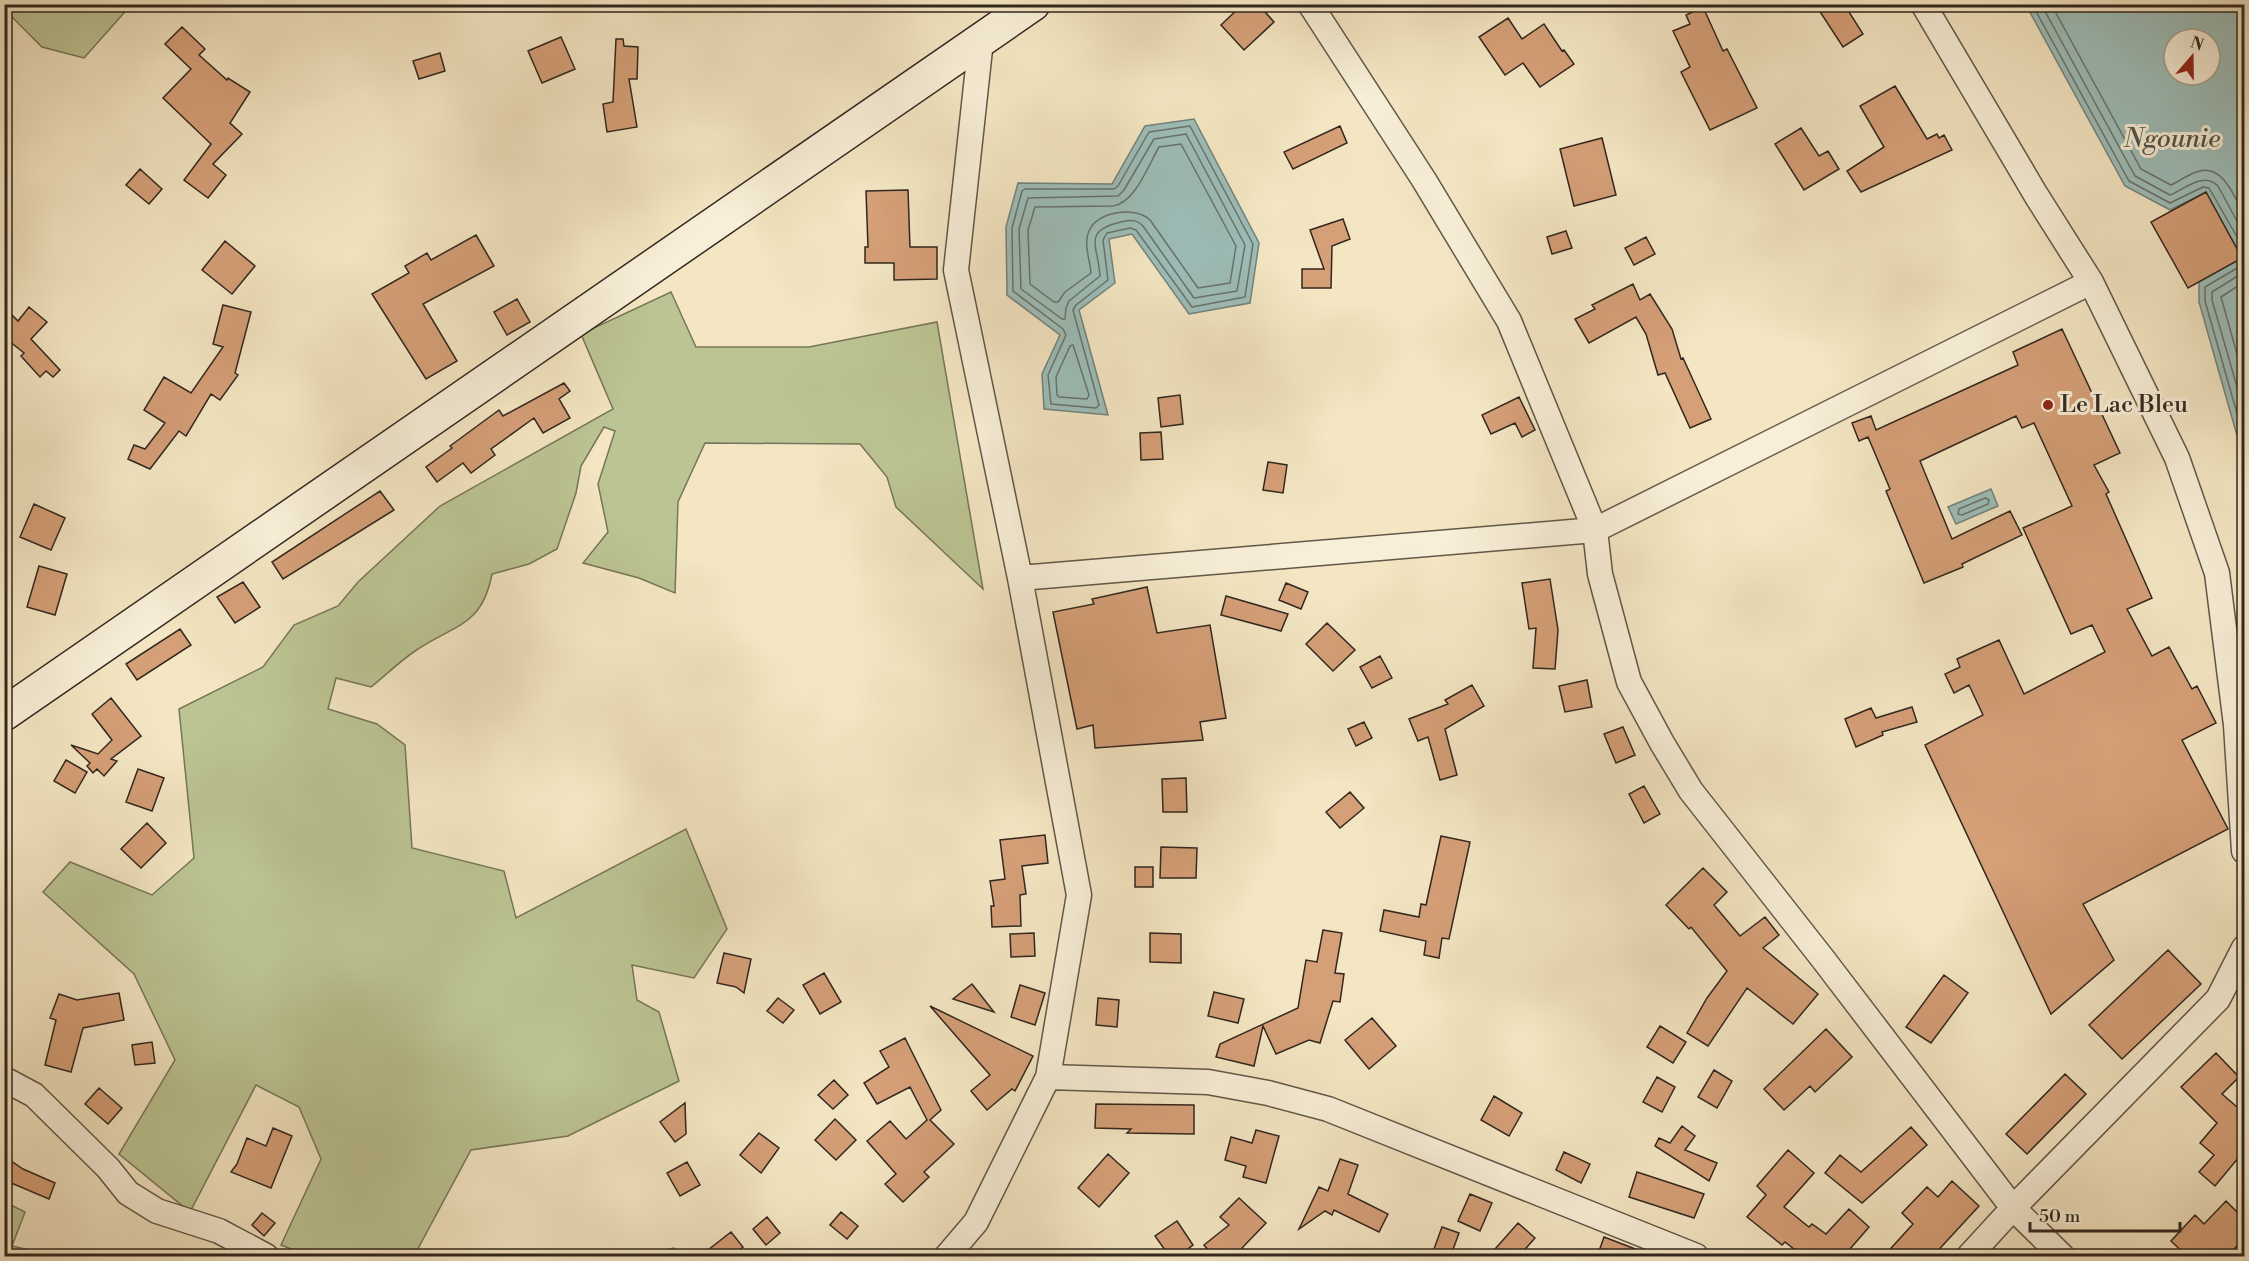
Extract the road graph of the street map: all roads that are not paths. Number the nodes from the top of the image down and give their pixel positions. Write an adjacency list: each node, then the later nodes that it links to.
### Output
1 (1033, 4): 4 (street)
2 (1310, 4): 6 (street)
3 (1923, 4): 5 (street)
4 (981, 40): 7 (street); 8 (street)
5 (2091, 282): 6 (street); 9 (street)
6 (1595, 531): 7 (street); 13 (street)
7 (1020, 578): 11 (street)
8 (4, 714)
9 (2244, 851)
10 (2244, 948): 13 (street)
11 (1048, 1077): 15 (street); 16 (street)
12 (4, 1079): 14 (street)
13 (2013, 1208): 17 (street); 18 (street)
14 (266, 1257)
15 (947, 1257)
16 (1696, 1257)
17 (1969, 1257)
18 (2062, 1257)

